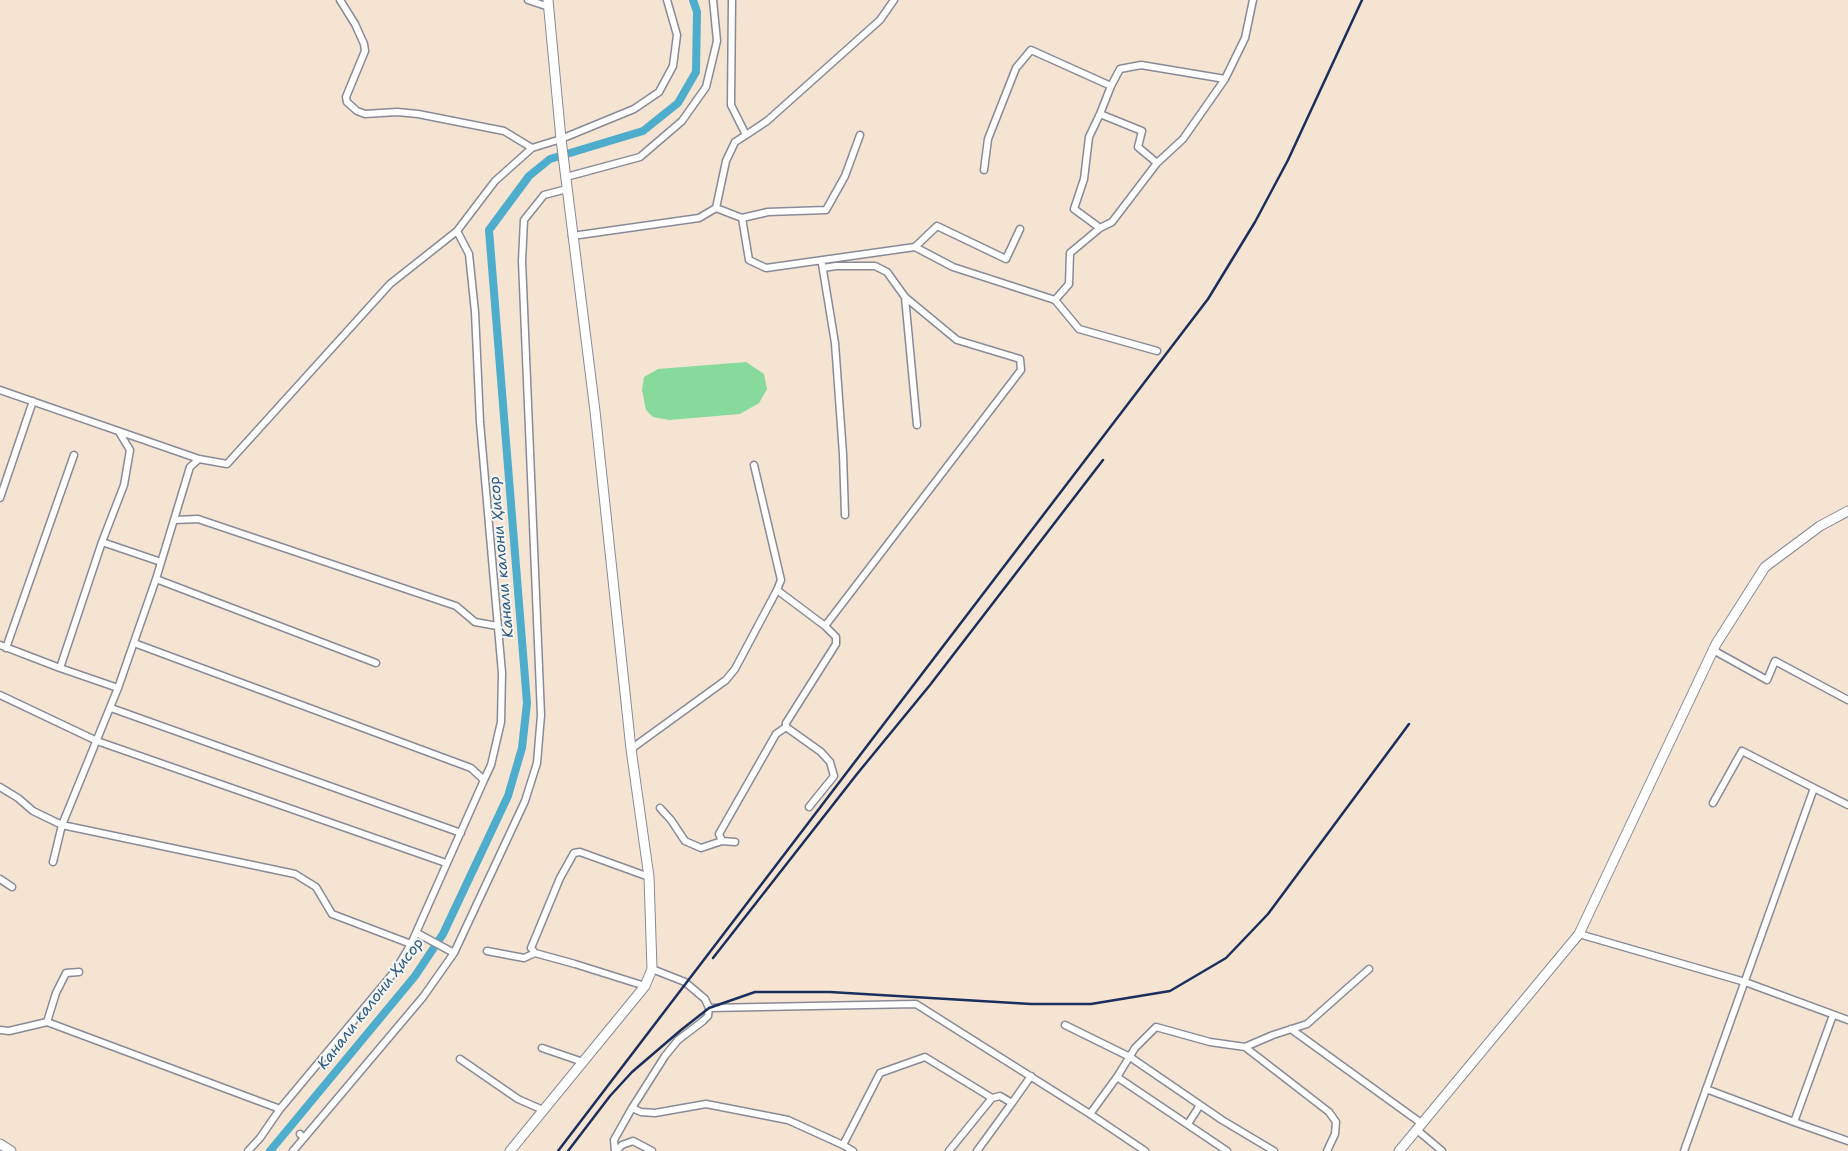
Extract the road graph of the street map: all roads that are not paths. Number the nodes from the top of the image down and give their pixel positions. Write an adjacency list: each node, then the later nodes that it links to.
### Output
1 (340, 0): 15 (street)
2 (528, 0): 8 (street)
3 (667, 0): 14 (street)
4 (713, 0): 18 (street)
5 (732, 0): 12 (street)
6 (894, 0): 12 (street)
7 (1253, 0): 9 (street)
8 (548, 3): 14 (main road)
9 (1225, 79): 10 (street); 16 (street)
10 (1111, 86): 11 (street); 17 (street)
11 (1100, 114): 16 (street); 22 (street)
12 (746, 135): 20 (street)
13 (860, 135): 21 (street)
14 (560, 139): 15 (street); 18 (main road)
15 (532, 148): 24 (street)
16 (1157, 163): 22 (street)
17 (984, 170)
18 (566, 177): 19 (main road)
19 (567, 189): 25 (main road); 81 (street)
20 (716, 208): 21 (street); 25 (street)
21 (742, 218): 27 (street)
22 (1100, 228): 30 (street)
23 (1020, 229): 26 (street)
24 (457, 231): 37 (street); 47 (street)
25 (572, 236): 60 (main road)
26 (915, 247): 27 (street); 30 (street)
27 (822, 260): 28 (street)
28 (823, 268): 29 (street); 41 (street)
29 (905, 297): 34 (street); 48 (street)
30 (1055, 300): 31 (street)
31 (1157, 351)
32 (0, 390): 33 (street)
33 (33, 401): 35 (street); 39 (street)
34 (918, 425)
35 (119, 432): 37 (street); 43 (street)
36 (74, 455): 50 (street)
37 (199, 460): 42 (street)
38 (754, 465): 46 (street)
39 (0, 498)
40 (1848, 511): 51 (main road)
41 (845, 515)
42 (174, 520): 44 (street); 47 (street)
43 (102, 542): 44 (street); 53 (street)
44 (161, 562): 45 (street)
45 (156, 579): 49 (street); 52 (street)
46 (777, 590): 48 (street); 60 (street)
47 (497, 626): 61 (street)
48 (825, 626): 58 (street)
49 (134, 643): 54 (street); 61 (street)
50 (3, 646): 53 (street)
51 (1713, 650): 56 (street); 78 (main road)
52 (376, 664)
53 (60, 668): 54 (street)
54 (118, 688): 57 (street)
55 (0, 695): 59 (street)
56 (1848, 700)
57 (111, 708): 59 (street); 69 (street)
58 (786, 727): 66 (street); 70 (street)
59 (97, 741): 68 (street); 73 (street)
60 (632, 749): 74 (main road)
61 (484, 780): 69 (street)
62 (0, 787): 68 (street)
63 (1814, 788): 64 (street); 65 (street); 86 (street)
64 (1713, 803)
65 (1848, 805)
66 (808, 807)
67 (660, 808): 70 (street)
68 (62, 825): 72 (street); 79 (street)
69 (461, 833): 73 (street)
70 (722, 841): 71 (street)
71 (735, 842)
72 (53, 862)
73 (446, 863): 77 (street)
74 (649, 877): 82 (street); 83 (main road)
75 (0, 879): 76 (street)
76 (12, 887)
77 (419, 934): 79 (street); 81 (street)
78 (1579, 934): 86 (street); 112 (main road)
79 (411, 944): 107 (street)
80 (487, 951): 82 (street)
81 (451, 952): 120 (street)
82 (535, 954): 87 (street)
83 (652, 969): 87 (main road); 88 (street)
84 (1368, 969): 93 (street)
85 (79, 972): 91 (street)
86 (1744, 982): 89 (street); 102 (street)
87 (645, 986): 99 (main road)
88 (709, 1008): 100 (street); 106 (street)
89 (1833, 1015): 90 (street); 110 (street)
90 (1848, 1020)
91 (46, 1022): 94 (street); 107 (street)
92 (1065, 1025): 97 (street)
93 (1291, 1029): 95 (street); 112 (street)
94 (0, 1030)
95 (1245, 1047): 97 (street); 131 (street)
96 (542, 1048): 99 (street)
97 (1130, 1057): 101 (street); 105 (street)
98 (460, 1059): 108 (street)
99 (583, 1062): 108 (main road)
100 (1031, 1076): 104 (street); 109 (street)
101 (1117, 1077): 109 (street); 111 (street)
102 (1706, 1089): 110 (street); 133 (street)
103 (992, 1098): 104 (street); 116 (street); 125 (street)
104 (1012, 1103): 126 (street)
105 (1200, 1105): 111 (street); 114 (street)
106 (632, 1108): 116 (street); 122 (street)
107 (280, 1110): 119 (street)
108 (543, 1110): 121 (main road)
109 (1090, 1114): 127 (street)
110 (1794, 1122): 113 (street)
111 (1188, 1124): 128 (street)
112 (1419, 1126): 117 (main road); 132 (street)
113 (1848, 1141)
114 (1262, 1143): 129 (street); 130 (street)
115 (0, 1144): 118 (main road)
116 (844, 1145): 124 (street)
117 (1403, 1150)
118 (11, 1151)
119 (248, 1151)
120 (294, 1151)
121 (510, 1151)
122 (615, 1151): 123 (street)
123 (652, 1151)
124 (852, 1151)
125 (949, 1151)
126 (977, 1151)
127 (1145, 1151)
128 (1227, 1151)
129 (1256, 1151)
130 (1274, 1151)
131 (1327, 1151)
132 (1442, 1151)
133 (1684, 1151)

